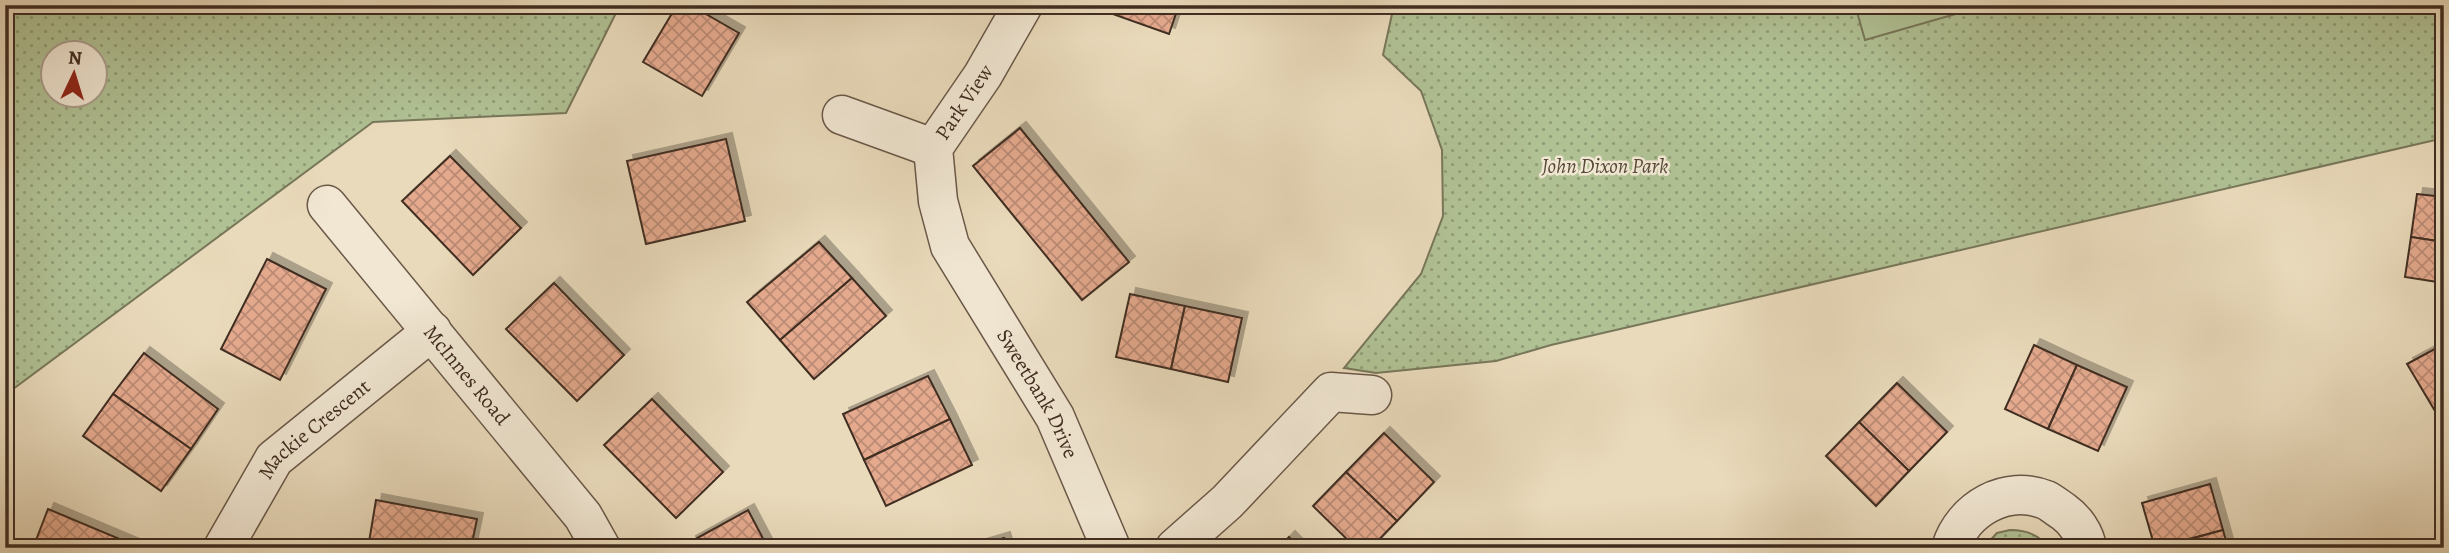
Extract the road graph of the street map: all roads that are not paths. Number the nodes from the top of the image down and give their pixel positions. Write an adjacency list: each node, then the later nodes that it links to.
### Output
1 (1023, 5): 3 (street, Park View)
2 (842, 115): 3 (street)
3 (933, 148): 5 (street, Park View)
4 (327, 205): 6 (street, McInnes Road)
5 (950, 246): 10 (street, Sweetbank Drive)
6 (432, 331): 8 (street, Mackie Crescent); 9 (street, McInnes Road)
7 (1372, 395): 11 (street)
8 (223, 548)
9 (601, 548)
10 (1111, 548)
11 (1175, 548)
12 (1951, 548): 13 (street)
13 (2087, 548)

